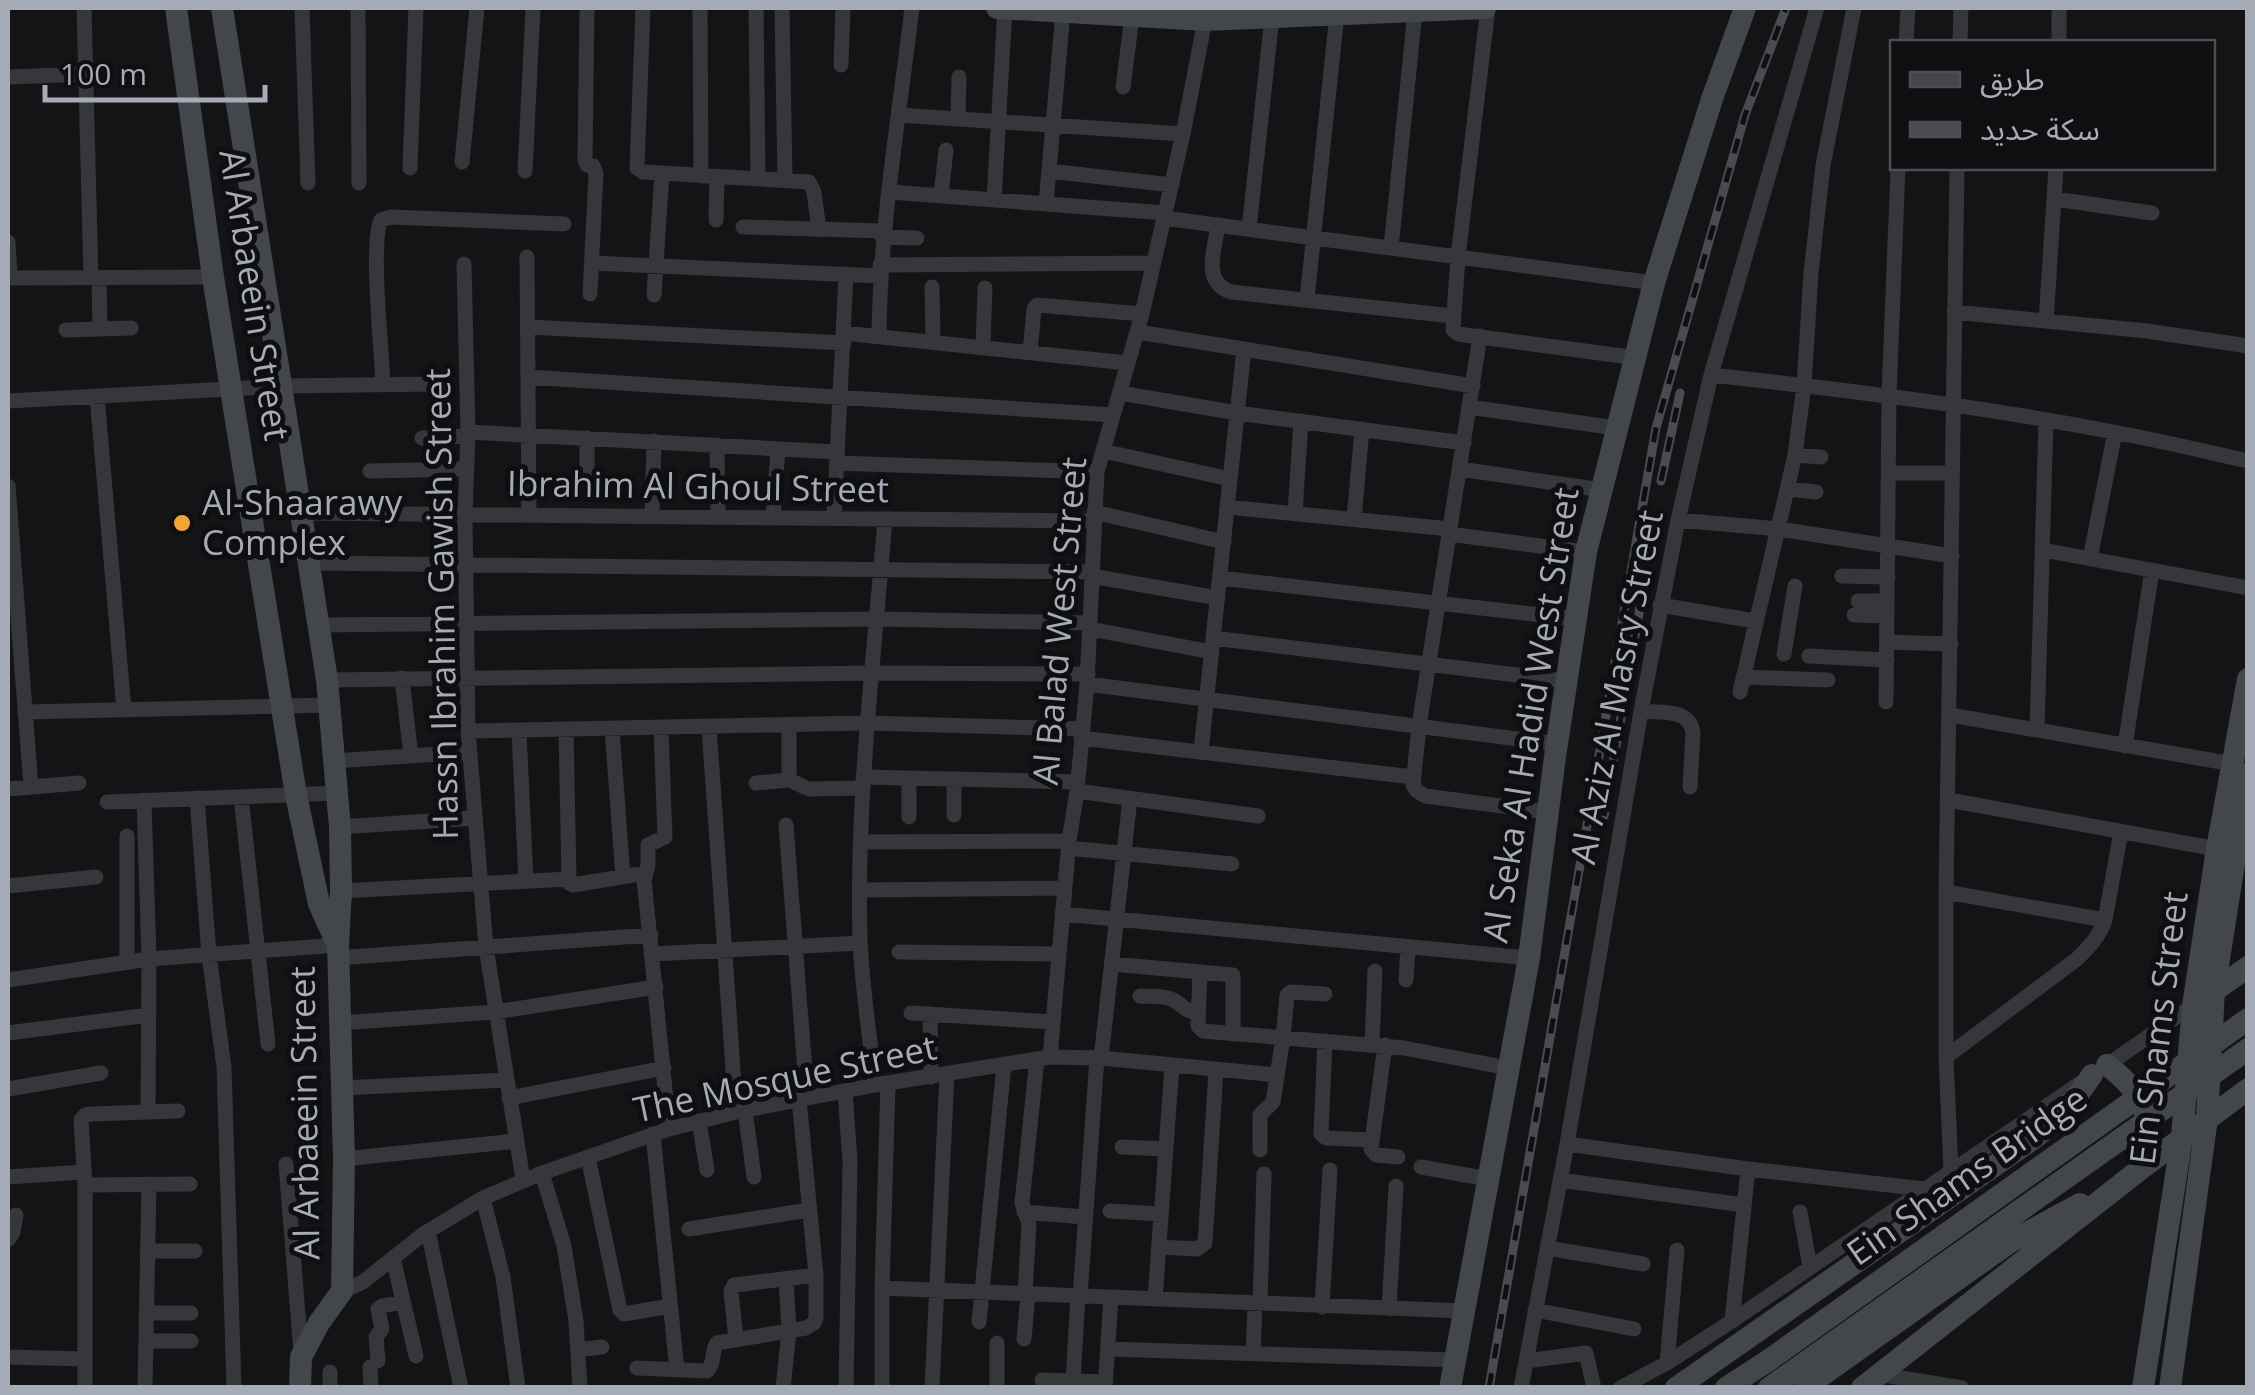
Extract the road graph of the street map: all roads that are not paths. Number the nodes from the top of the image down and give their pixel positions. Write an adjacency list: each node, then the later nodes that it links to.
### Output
1 (84, 8): 40 (street)
2 (176, 8): 90 (street, Al Arbaeein Street)
3 (222, 8): 123 (street, Al Arbaeein Street)
4 (302, 8): 61 (street)
5 (358, 8): 62 (street)
6 (416, 8): 51 (street)
7 (477, 8): 50 (street)
8 (533, 8): 56 (street)
9 (588, 8): 84 (street)
10 (643, 8): 57 (street)
11 (700, 8): 58 (street)
12 (756, 8): 59 (street)
13 (782, 8): 60 (street)
14 (843, 8): 39 (street)
15 (912, 8): 44 (street)
16 (997, 8): 17 (street)
17 (1005, 8): 26 (street); 46 (street)
18 (1475, 8): 19 (street); 30 (street)
19 (1486, 8): 82 (street)
20 (1745, 8): 93 (street, Al Seka Al Hadid West Street)
21 (1817, 8): 118 (street, Al Aziz Al Masry Street)
22 (1854, 8): 122 (street)
23 (1908, 8): 36 (street)
24 (1961, 8): 37 (street)
25 (2060, 8): 38 (street)
26 (1032, 9): 28 (street)
27 (1107, 11): 28 (street); 34 (street)
28 (1062, 12): 47 (street)
29 (1310, 12): 32 (street); 33 (street)
30 (1416, 12): 33 (street); 81 (street)
31 (1172, 13): 34 (street); 35 (street)
32 (1262, 14): 35 (street); 75 (street)
33 (1337, 14): 79 (street)
34 (1132, 17): 43 (street)
35 (1205, 20): 48 (street, Al Balad West Street)
36 (1906, 40)
37 (1960, 40)
38 (2059, 40)
39 (842, 64)
40 (86, 74): 41 (street); 92 (street)
41 (8, 77)
42 (959, 77): 45 (street)
43 (1123, 87)
44 (899, 115): 45 (street); 64 (street)
45 (958, 118): 46 (street)
46 (999, 122): 47 (street); 67 (street)
47 (1053, 125): 48 (street); 55 (street)
48 (1183, 134): 63 (street, Al Balad West Street)
49 (946, 150): 65 (street)
50 (462, 162)
51 (410, 168)
52 (1898, 170): 127 (street)
53 (1957, 170): 99 (street)
54 (2056, 170): 66 (street)
55 (1049, 171): 63 (street); 68 (street)
56 (525, 172)
57 (662, 173): 58 (street); 87 (street)
58 (709, 177): 59 (street); 71 (street)
59 (758, 179): 60 (street)
60 (786, 180): 76 (street)
61 (308, 183)
62 (359, 183)
63 (1172, 185): 70 (street, Al Balad West Street)
64 (890, 192): 65 (street); 77 (street)
65 (942, 196): 67 (street)
66 (2056, 199): 69 (street); 102 (street)
67 (994, 200): 68 (street)
68 (1046, 204): 70 (street)
69 (2152, 213)
70 (1165, 215): 73 (street); 85 (street, Al Balad West Street)
71 (716, 220)
72 (564, 224): 120 (street)
73 (1218, 225): 75 (street); 98 (street)
74 (743, 227): 76 (street)
75 (1248, 229): 79 (street)
76 (819, 230): 77 (street)
77 (883, 234): 78 (street); 88 (street)
78 (917, 238)
79 (1314, 238): 81 (street); 98 (street)
80 (8, 242): 91 (street)
81 (1391, 248): 82 (street)
82 (1458, 256): 93 (street); 101 (street)
83 (527, 257): 103 (street)
84 (592, 263): 87 (street); 96 (street)
85 (1153, 263): 88 (street); 100 (street, Al Balad West Street)
86 (464, 264): 140 (street, Hassn Ibrahim Gawish Street)
87 (656, 266): 89 (street); 97 (street)
88 (880, 270): 89 (street); 108 (street)
89 (846, 274): 110 (street)
90 (213, 277): 92 (street); 125 (street, Al Arbaeein Street)
91 (9, 278): 92 (street)
92 (95, 278): 105 (street)
93 (1654, 283): 116 (street, Al Seka Al Hadid West Street)
94 (932, 287): 111 (street)
95 (985, 288): 113 (street)
96 (590, 294)
97 (654, 295)
98 (1307, 299): 101 (street)
99 (1954, 312): 102 (street); 132 (street)
100 (1142, 314): 107 (street, Al Balad West Street); 115 (street)
101 (1453, 316): 109 (street)
102 (2046, 321): 112 (street)
103 (528, 327): 110 (street); 119 (street)
104 (131, 328): 105 (street)
105 (100, 329): 106 (street)
106 (66, 330)
107 (1138, 332): 114 (street); 117 (street, Al Balad West Street)
108 (879, 336): 110 (street); 111 (street)
109 (1480, 336): 116 (street); 124 (street)
110 (844, 338): 129 (street)
111 (933, 342): 113 (street)
112 (2248, 346)
113 (983, 347): 115 (street)
114 (1244, 349): 124 (street); 133 (street)
115 (1030, 352): 117 (street)
116 (1637, 358): 137 (street, Al Seka Al Hadid West Street)
117 (1128, 363): 126 (street, Al Balad West Street)
118 (1711, 375): 122 (street); 177 (street, Al Aziz Al Masry Street)
119 (528, 376): 129 (street); 141 (street)
120 (384, 384): 121 (street); 123 (street)
121 (436, 384)
122 (1804, 385): 127 (street); 149 (street)
123 (282, 386): 125 (street); 167 (street, Al Arbaeein Street)
124 (1472, 386): 131 (street)
125 (232, 388): 128 (street); 228 (street, Al Arbaeein Street)
126 (1120, 393): 133 (street); 134 (street, Al Balad West Street)
127 (1890, 395): 132 (street); 158 (street)
128 (97, 396): 130 (street); 229 (street)
129 (840, 396): 134 (street); 150 (street)
130 (8, 401)
131 (1470, 406): 137 (street); 145 (street)
132 (1954, 406): 135 (street); 157 (street)
133 (1237, 413): 136 (street); 159 (street)
134 (1113, 415): 148 (street, Al Balad West Street)
135 (2046, 420): 139 (street); 182 (street)
136 (1301, 422): 138 (street); 166 (street)
137 (1616, 428): 163 (street, Al Seka Al Hadid West Street)
138 (1362, 429): 145 (street); 176 (street)
139 (2114, 432): 152 (street); 185 (street)
140 (468, 434): 141 (street); 142 (street); 153 (street, Hassn Ibrahim Gawish Street)
141 (528, 436): 143 (street); 169 (street)
142 (422, 438)
143 (586, 438): 144 (street); 162 (street)
144 (654, 441): 146 (street); 170 (street)
145 (1464, 442): 154 (street)
146 (717, 445): 147 (street); 171 (street)
147 (778, 448): 150 (street); 173 (street)
148 (1103, 451): 156 (street, Al Balad West Street); 159 (street)
149 (1795, 455): 151 (street); 161 (street)
150 (837, 457): 156 (street); 174 (street)
151 (1821, 457)
152 (2248, 461)
153 (467, 469): 155 (street); 168 (street, Hassn Ibrahim Gawish Street)
154 (1460, 469): 163 (street); 179 (street)
155 (370, 471)
156 (1097, 472): 172 (street, Al Balad West Street)
157 (1952, 472): 158 (street); 184 (street)
158 (1889, 473): 181 (street)
159 (1230, 480): 165 (street)
160 (8, 486): 193 (street)
161 (1789, 489): 164 (street); 178 (street)
162 (587, 490)
163 (1602, 490): 183 (street, Al Seka Al Hadid West Street)
164 (1816, 492)
165 (1227, 507): 166 (street); 180 (street)
166 (1295, 513): 176 (street)
167 (302, 514): 168 (street, Ibrahim Al Ghoul Street); 186 (street, Al Arbaeein Street)
168 (465, 516): 169 (street, Ibrahim Al Ghoul Street); 187 (street, Hassn Ibrahim Gawish Street)
169 (529, 516): 170 (street, Ibrahim Al Ghoul Street)
170 (652, 516): 171 (street, Ibrahim Al Ghoul Street)
171 (718, 517): 173 (street, Ibrahim Al Ghoul Street)
172 (1094, 517): 175 (street, Ibrahim Al Ghoul Street); 180 (street); 190 (street, Al Balad West Street)
173 (773, 518): 174 (street, Ibrahim Al Ghoul Street)
174 (834, 518): 175 (street, Ibrahim Al Ghoul Street)
175 (885, 519): 188 (street)
176 (1354, 519): 179 (street)
177 (1678, 520): 178 (street); 199 (street, Al Aziz Al Masry Street)
178 (1779, 529): 181 (street); 204 (street)
179 (1450, 531): 183 (street); 198 (street)
180 (1224, 542): 194 (street)
181 (1888, 545): 184 (street); 192 (street)
182 (2042, 550): 185 (street); 240 (street)
183 (1586, 552): 203 (street, Al Seka Al Hadid West Street)
184 (1952, 556): 210 (street)
185 (2090, 559): 189 (street)
186 (310, 563): 187 (street); 206 (street, Al Arbaeein Street)
187 (466, 564): 188 (street); 205 (street, Hassn Ibrahim Gawish Street)
188 (881, 569): 190 (street); 202 (street)
189 (2152, 570): 196 (street); 245 (street)
190 (1091, 574): 197 (street); 207 (street, Al Balad West Street)
191 (1842, 576): 192 (street)
192 (1888, 577): 201 (street)
193 (11, 578): 224 (street)
194 (1220, 578): 197 (street); 198 (street)
195 (1795, 586): 208 (street)
196 (2248, 588)
197 (1218, 598): 211 (street)
198 (1438, 602): 203 (street); 215 (street)
199 (1660, 604): 204 (street); 230 (street, Al Aziz Al Masry Street)
200 (1856, 608): 201 (street)
201 (1887, 609): 209 (street)
202 (877, 619): 205 (street); 207 (street); 216 (street)
203 (1576, 619): 223 (street, Al Seka Al Hadid West Street)
204 (1755, 624): 208 (street); 222 (street)
205 (466, 625): 206 (street); 217 (street, Hassn Ibrahim Gawish Street)
206 (320, 626): 221 (street, Al Arbaeein Street)
207 (1090, 626): 211 (street); 219 (street, Al Balad West Street)
208 (1787, 632): 212 (street)
209 (1887, 642): 210 (street); 214 (street)
210 (1951, 644): 232 (street)
211 (1212, 645): 215 (street); 225 (street)
212 (1784, 654)
213 (1810, 656): 214 (street)
214 (1887, 660): 226 (street)
215 (1428, 664): 223 (street); 235 (street)
216 (873, 673): 217 (street); 219 (street); 233 (street)
217 (466, 677): 218 (street); 241 (street, Hassn Ibrahim Gawish Street)
218 (402, 678): 221 (street); 248 (street)
219 (1087, 679): 225 (street); 243 (street, Al Balad West Street)
220 (2248, 679): 254 (street, Ein Shams Street)
221 (327, 680): 227 (street, Al Arbaeein Street)
222 (1828, 680)
223 (1566, 681): 244 (street, Al Seka Al Hadid West Street)
224 (15, 689): 231 (street)
225 (1207, 700): 235 (street); 247 (street)
226 (1886, 702)
227 (329, 705): 228 (street); 249 (street, Al Arbaeein Street)
228 (282, 706): 229 (street); 263 (street, Al Arbaeein Street)
229 (124, 710): 231 (street)
230 (1641, 711): 260 (street); 368 (street, Al Aziz Al Masry Street)
231 (25, 712): 258 (street)
232 (1950, 715): 240 (street); 268 (street)
233 (868, 724): 234 (street); 243 (street); 255 (street)
234 (789, 726): 236 (street); 253 (street)
235 (1419, 726): 244 (street); 250 (street)
236 (710, 727): 237 (street); 304 (street)
237 (661, 728): 238 (street); 284 (street)
238 (612, 729): 239 (street); 286 (street)
239 (566, 730): 242 (street); 287 (street)
240 (2037, 730): 245 (street)
241 (468, 731): 242 (street); 246 (street, Hassn Ibrahim Gawish Street)
242 (519, 732): 288 (street)
243 (1082, 734): 247 (street); 259 (street, Al Balad West Street)
244 (1557, 744): 270 (street, Al Seka Al Hadid West Street)
245 (2124, 746): 254 (street)
246 (470, 752): 248 (street); 274 (street, Hassn Ibrahim Gawish Street)
247 (1201, 752): 250 (street)
248 (411, 756): 249 (street)
249 (334, 761): 262 (street, Al Arbaeein Street)
250 (1412, 776): 270 (street)
251 (908, 778): 252 (street); 255 (street); 273 (street)
252 (954, 779): 259 (street); 271 (street)
253 (790, 780): 255 (street); 257 (street)
254 (2243, 781): 281 (street, Ein Shams Street); 320 (street, Ein Shams Street)
255 (862, 782): 279 (street)
256 (79, 783): 258 (street)
257 (756, 783)
258 (31, 787): 261 (street)
259 (1077, 787): 266 (street); 280 (street, Al Balad West Street)
260 (1690, 787)
261 (8, 789)
262 (337, 793): 263 (street); 276 (street, Al Arbaeein Street)
263 (296, 795): 264 (street); 303 (street, Al Arbaeein Street)
264 (240, 796): 265 (street); 305 (street)
265 (197, 798): 267 (street); 309 (street)
266 (1130, 799): 272 (street); 282 (street)
267 (144, 800): 269 (street); 311 (street)
268 (1949, 800): 277 (street); 294 (street)
269 (107, 802)
270 (1547, 812): 310 (street, Al Seka Al Hadid West Street)
271 (954, 815)
272 (1258, 816)
273 (909, 817)
274 (475, 818): 276 (street); 289 (street, Hassn Ibrahim Gawish Street)
275 (786, 825): 301 (street)
276 (340, 827): 293 (street, Al Arbaeein Street)
277 (2121, 832): 281 (street); 297 (street)
278 (127, 836): 312 (street)
279 (860, 842): 280 (street); 292 (street)
280 (1069, 844): 282 (street); 291 (street, Al Balad West Street)
281 (2217, 849): 323 (street, Ein Shams Street)
282 (1124, 853): 283 (street); 296 (street)
283 (1232, 864)
284 (645, 873): 286 (street); 298 (street)
285 (96, 877): 290 (street)
286 (624, 877): 287 (street)
287 (568, 879): 288 (street)
288 (526, 881): 289 (street)
289 (481, 884): 293 (street); 300 (street, Hassn Ibrahim Gawish Street)
290 (8, 886)
291 (1065, 888): 292 (street); 295 (street, Al Balad West Street)
292 (860, 890): 299 (street)
293 (341, 892): 303 (street, Al Arbaeein Street)
294 (1946, 892): 297 (street); 339 (street)
295 (1062, 914): 296 (street); 308 (street, Al Balad West Street)
296 (1116, 920): 302 (street); 313 (street)
297 (2105, 920): 339 (street)
298 (651, 935): 300 (street); 307 (street)
299 (860, 944): 301 (street); 352 (street)
300 (486, 947): 303 (street); 324 (street, Hassn Ibrahim Gawish Street)
301 (795, 947): 304 (street); 358 (street)
302 (1408, 947): 310 (street); 318 (street)
303 (338, 951): 305 (street); 331 (street, Al Arbaeein Street)
304 (723, 951): 307 (street); 360 (street)
305 (258, 952): 309 (street); 336 (street)
306 (900, 952): 308 (street)
307 (653, 954): 319 (street)
308 (1058, 954): 330 (street, Al Balad West Street)
309 (210, 956): 311 (street); 463 (street)
310 (1528, 958): 345 (street, Al Seka Al Hadid West Street)
311 (149, 959): 312 (street); 328 (street)
312 (127, 962): 317 (street)
313 (1112, 964): 316 (street); 341 (street)
314 (2248, 967): 320 (street)
315 (1376, 970): 337 (street)
316 (1200, 972): 325 (street); 333 (street)
317 (8, 980)
318 (1406, 980)
319 (656, 987): 324 (street); 344 (street)
320 (2214, 991): 323 (street); 362 (street, Ein Shams Street)
321 (1325, 994): 334 (street)
322 (1140, 996): 325 (street)
323 (2193, 1006): 347 (street); 365 (street, Ein Shams Street)
324 (494, 1012): 331 (street); 351 (street, Hassn Ibrahim Gawish Street)
325 (1198, 1012): 333 (street)
326 (910, 1013): 327 (street)
327 (930, 1014): 330 (street); 349 (street)
328 (149, 1015): 332 (street); 361 (street)
329 (2248, 1019): 479 (street, Ein Shams Bridge, bridge)
330 (1052, 1022): 340 (street, Al Balad West Street)
331 (340, 1023): 353 (street, Al Arbaeein Street)
332 (8, 1033)
333 (1233, 1034): 334 (street)
334 (1283, 1038): 335 (street); 350 (street)
335 (1325, 1040): 337 (street); 366 (street)
336 (268, 1044)
337 (1378, 1045): 345 (street); 366 (street)
338 (2248, 1049): 480 (street, Ein Shams Bridge, bridge)
339 (1946, 1057): 380 (street)
340 (1044, 1058): 341 (street, The Mosque Street); 342 (street, The Mosque Street); 399 (street, Al Balad West Street)
341 (1099, 1058): 343 (street, The Mosque Street); 403 (street)
342 (1004, 1064): 349 (street, The Mosque Street); 420 (street)
343 (1172, 1066): 346 (street, The Mosque Street); 370 (street)
344 (664, 1068): 357 (street); 364 (street)
345 (1508, 1068): 387 (street, Al Seka Al Hadid West Street)
346 (1216, 1070): 350 (street, The Mosque Street); 407 (street)
347 (2099, 1070): 380 (street); 381 (street); 478 (street)
348 (101, 1073): 354 (street)
349 (939, 1076): 352 (street, The Mosque Street); 419 (street)
350 (1277, 1076): 371 (street)
351 (506, 1080): 353 (street); 357 (street, Hassn Ibrahim Gawish Street)
352 (882, 1084): 356 (street, The Mosque Street); 417 (street)
353 (342, 1088): 374 (street, Al Arbaeein Street)
354 (8, 1089)
355 (2248, 1089): 362 (street)
356 (845, 1091): 358 (street, The Mosque Street); 470 (street)
357 (509, 1098): 367 (street, Hassn Ibrahim Gawish Street)
358 (803, 1098): 360 (street, The Mosque Street); 397 (street)
359 (178, 1111): 361 (street)
360 (741, 1111): 363 (street, The Mosque Street); 385 (street)
361 (148, 1112): 386 (street)
362 (2206, 1118): 365 (street); 484 (street, Ein Shams Street)
363 (699, 1122): 364 (street, The Mosque Street); 378 (street)
364 (661, 1131): 372 (street, The Mosque Street); 427 (street)
365 (2182, 1137): 381 (street); 483 (street, Ein Shams Street)
366 (1372, 1140): 373 (street)
367 (516, 1141): 374 (street); 388 (street, Hassn Ibrahim Gawish Street)
368 (1567, 1144): 377 (street); 389 (street, Al Aziz Al Masry Street)
369 (1122, 1147): 370 (street)
370 (1166, 1149): 402 (street)
371 (1260, 1150)
372 (588, 1157): 382 (street, The Mosque Street); 427 (street)
373 (1398, 1157)
374 (344, 1159): 418 (street, Al Arbaeein Street)
375 (286, 1164): 449 (street)
376 (1420, 1167): 387 (street)
377 (1748, 1169): 393 (street); 396 (street)
378 (707, 1170)
379 (1330, 1170): 428 (street)
380 (1952, 1170): 393 (street)
381 (2138, 1171): 394 (street)
382 (542, 1173): 388 (street, The Mosque Street); 445 (street)
383 (1264, 1174): 426 (street)
384 (8, 1177): 386 (street)
385 (754, 1177)
386 (84, 1178): 390 (street); 450 (street)
387 (1488, 1179): 431 (street, Al Seka Al Hadid West Street)
388 (523, 1180): 395 (street, The Mosque Street)
389 (1560, 1180): 396 (street); 408 (street, Al Aziz Al Masry Street)
390 (149, 1184): 391 (street); 410 (street)
391 (190, 1184)
392 (1396, 1186): 429 (street)
393 (1924, 1189): 414 (street)
394 (2112, 1191): 459 (street); 481 (street)
395 (483, 1198): 405 (street, The Mosque Street); 467 (street)
396 (1744, 1205): 434 (street)
397 (809, 1210): 404 (street); 415 (street)
398 (1110, 1211): 402 (street)
399 (1024, 1212): 403 (street); 421 (street, Al Balad West Street)
400 (1800, 1212): 414 (street)
401 (16, 1214): 406 (street)
402 (1162, 1214): 407 (street)
403 (1084, 1217): 422 (street)
404 (689, 1229)
405 (428, 1231): 412 (street, The Mosque Street); 466 (street)
406 (8, 1240)
407 (1159, 1247): 424 (street)
408 (1547, 1248): 413 (street); 430 (street, Al Aziz Al Masry Street)
409 (1677, 1250): 453 (street)
410 (148, 1251): 411 (street); 432 (street)
411 (195, 1251)
412 (393, 1258): 418 (street, The Mosque Street); 425 (street)
413 (1643, 1264)
414 (1810, 1267): 434 (street)
415 (816, 1275): 416 (street); 437 (street)
416 (786, 1278): 437 (street); 438 (street)
417 (882, 1288): 419 (street); 471 (street)
418 (342, 1290): 449 (street, Al Arbaeein Street)
419 (938, 1290): 420 (street); 472 (street)
420 (982, 1292): 421 (street); 435 (street)
421 (1027, 1294): 422 (street); 439 (street, Al Balad West Street)
422 (1079, 1296): 423 (street); 458 (street)
423 (1111, 1298): 424 (street); 444 (street)
424 (1155, 1299): 426 (street)
425 (402, 1302): 447 (street); 465 (street)
426 (1258, 1304): 428 (street); 446 (street)
427 (670, 1306): 455 (street)
428 (1322, 1307): 429 (street)
429 (1389, 1310): 431 (street)
430 (1535, 1310): 436 (street); 452 (street, Al Aziz Al Masry Street)
431 (1464, 1311): 451 (street, Al Seka Al Hadid West Street)
432 (146, 1312): 433 (street); 440 (street)
433 (191, 1312)
434 (1732, 1321): 453 (street)
435 (980, 1322)
436 (1634, 1329)
437 (789, 1331): 438 (street); 469 (street)
438 (736, 1339): 456 (street)
439 (1024, 1339)
440 (146, 1341): 441 (street); 462 (street)
441 (192, 1341)
442 (997, 1344): 473 (street)
443 (602, 1347): 445 (street)
444 (1108, 1349): 446 (street); 460 (street)
445 (578, 1350): 468 (street)
446 (1253, 1354): 451 (street)
447 (416, 1356)
448 (8, 1357): 450 (street)
449 (301, 1358): 464 (street, Al Arbaeein Street)
450 (85, 1360): 461 (street)
451 (1454, 1360): 474 (street, Al Seka Al Hadid West Street)
452 (1526, 1362): 475 (street, Al Aziz Al Masry Street); 476 (street)
453 (1666, 1363): 477 (street)
454 (638, 1368): 455 (street)
455 (676, 1370): 456 (street)
456 (695, 1379)
457 (1042, 1380): 458 (street)
458 (1072, 1381): 460 (street)
459 (1870, 1381): 482 (street)
460 (1105, 1385)
461 (86, 1388)
462 (145, 1388)
463 (234, 1388)
464 (300, 1388)
465 (370, 1388)
466 (461, 1388)
467 (518, 1388)
468 (580, 1388)
469 (784, 1388)
470 (846, 1388)
471 (882, 1388)
472 (932, 1388)
473 (997, 1388)
474 (1450, 1388)
475 (1521, 1388)
476 (1594, 1388)
477 (1620, 1388)
478 (1676, 1388)
479 (1726, 1388)
480 (1769, 1388)
481 (1804, 1388)
482 (1962, 1388)
483 (2144, 1388)
484 (2170, 1388)

